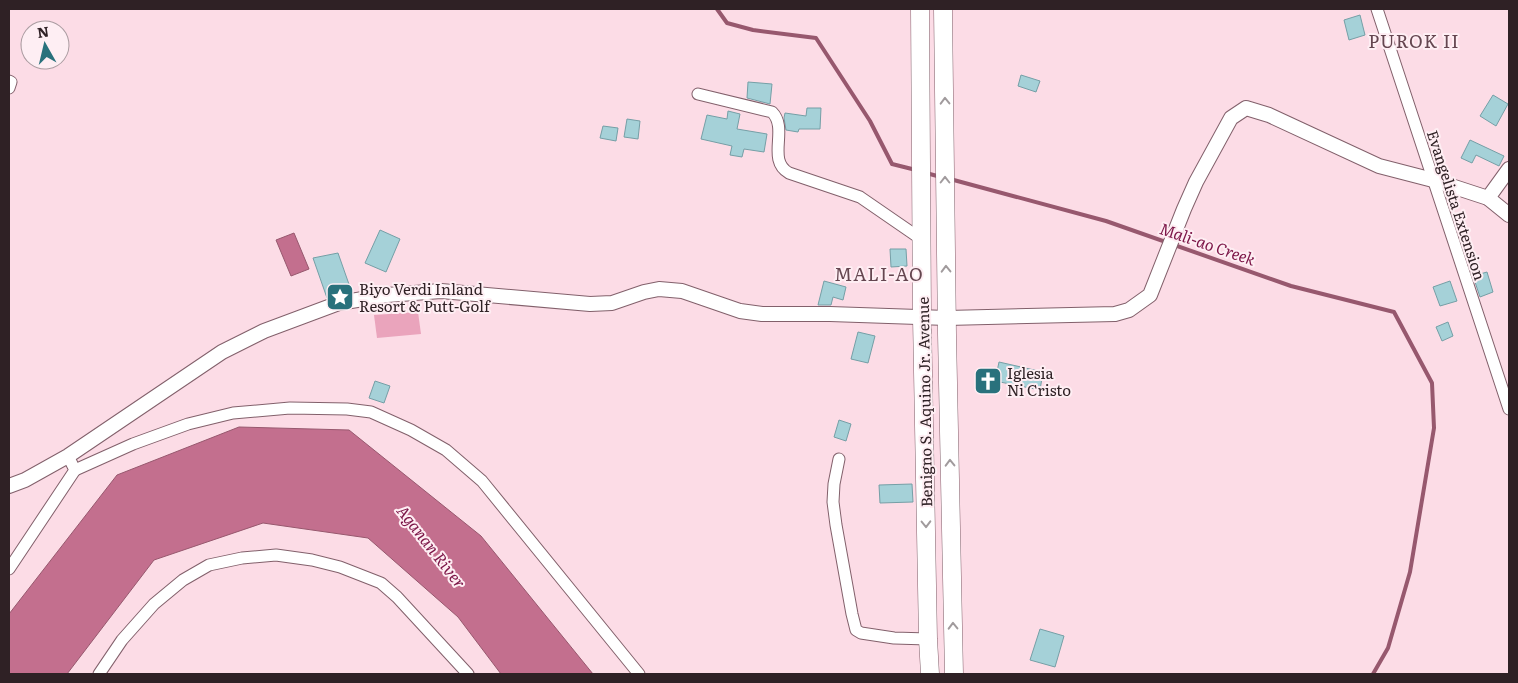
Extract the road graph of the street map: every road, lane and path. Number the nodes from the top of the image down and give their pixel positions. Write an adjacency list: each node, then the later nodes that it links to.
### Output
1 (920, 9): 11 (main road, Benigno S. Aquino Jr. Avenue)
2 (944, 9): 13 (main road, Benigno S. Aquino Jr. Avenue, one-way to 2)
3 (1377, 9): 8 (street, Evangelista Extension)
4 (9, 81): 5 (street)
5 (9, 88)
6 (698, 94): 11 (street)
7 (1509, 169): 9 (street)
8 (1433, 180): 9 (street); 13 (street); 14 (street, Evangelista Extension)
9 (1488, 198): 10 (street)
10 (1509, 214)
11 (921, 239): 12 (main road, Benigno S. Aquino Jr. Avenue)
12 (922, 318): 13 (street); 15 (street); 20 (main road, Benigno S. Aquino Jr. Avenue, one-way to 20)
13 (947, 318): 25 (main road, Benigno S. Aquino Jr. Avenue, one-way to 13)
14 (1509, 410)
15 (68, 456): 17 (street); 18 (street)
16 (839, 459): 20 (street)
17 (75, 470): 19 (street); 23 (street)
18 (9, 486)
19 (9, 569)
20 (928, 639): 24 (main road, Benigno S. Aquino Jr. Avenue)
21 (99, 674): 22 (street)
22 (468, 674)
23 (639, 674)
24 (930, 674)
25 (954, 674)

